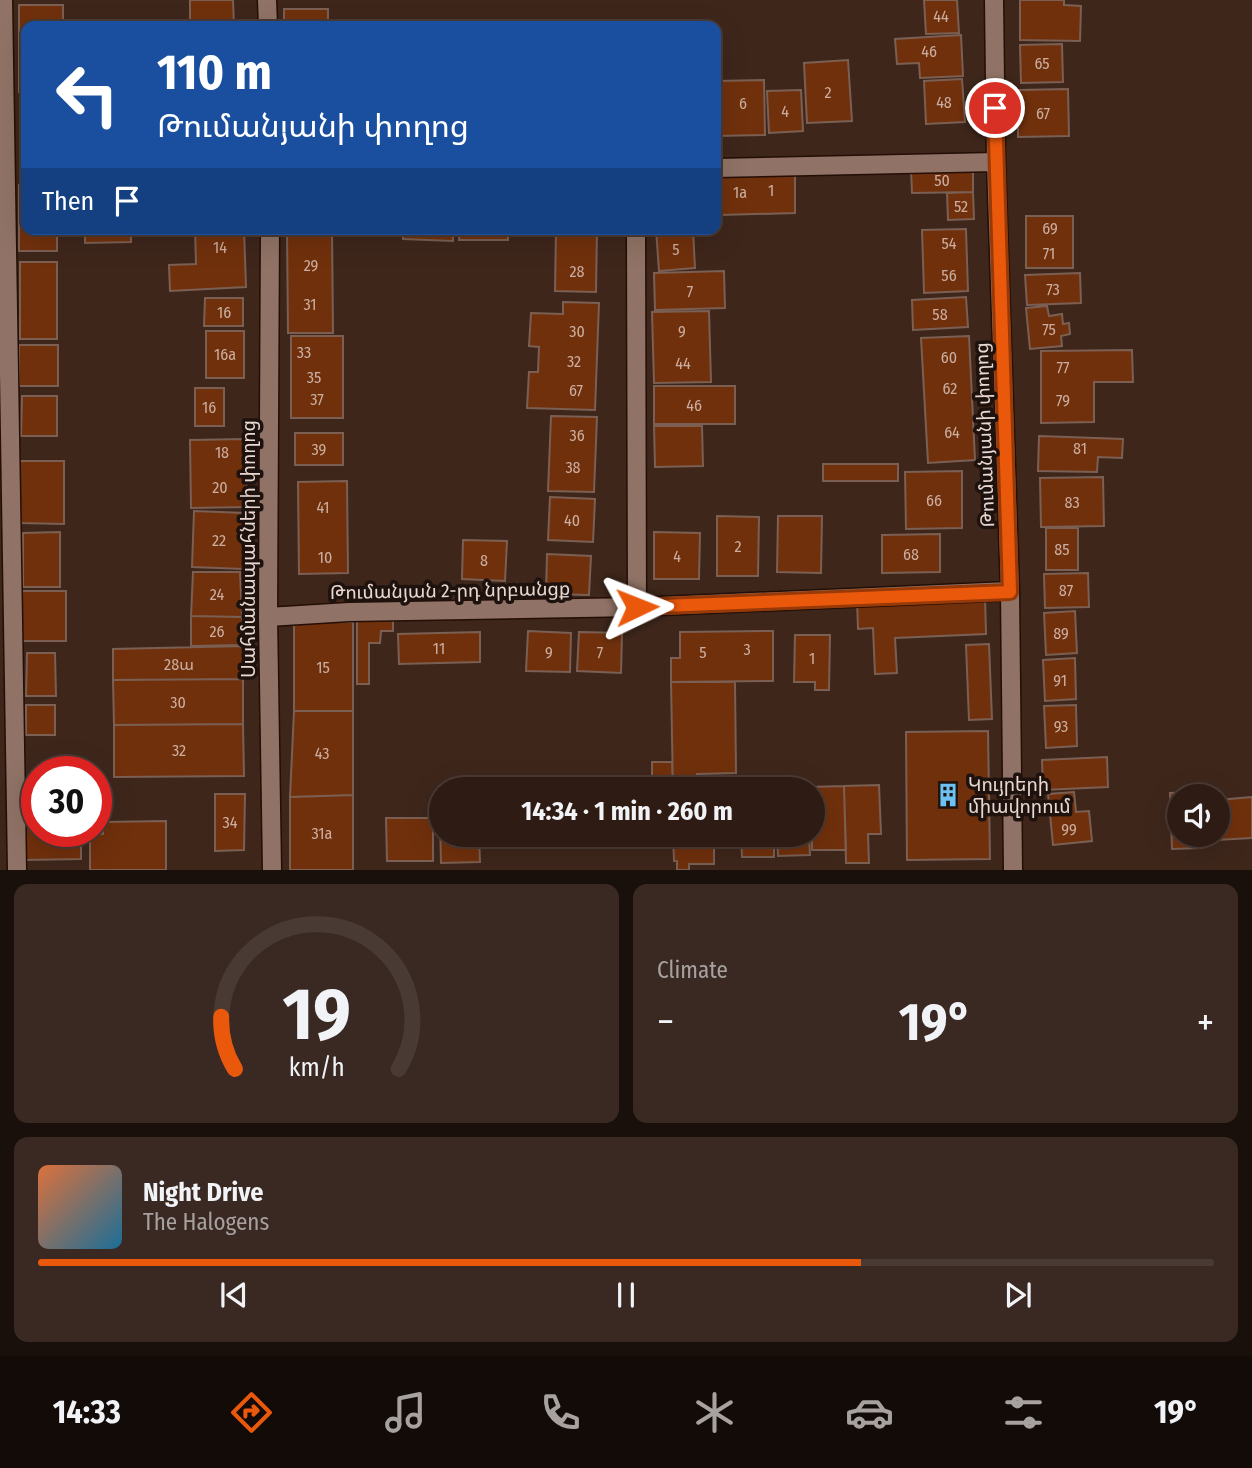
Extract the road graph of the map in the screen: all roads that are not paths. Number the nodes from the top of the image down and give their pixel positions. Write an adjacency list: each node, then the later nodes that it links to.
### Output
1 (3, 0): 12 (street)
2 (267, 0): 4 (street)
3 (994, 0): 5 (street, Թումանյանի փողոց)
4 (268, 21)
5 (996, 162): 6 (street); 9 (street, Թումանյանի փողոց)
6 (721, 168)
7 (270, 235): 11 (street, Սահմանապահների փողոց)
8 (636, 235): 10 (street)
9 (1010, 592): 10 (street, Թումանյան 2-րդ նրբանցք); 14 (street, Թումանյանի փողոց)
10 (637, 607): 11 (street, Թումանյան 2-րդ նրբանցք)
11 (268, 617): 13 (street, Սահմանապահների փողոց)
12 (17, 870)
13 (272, 870)
14 (1013, 870)

